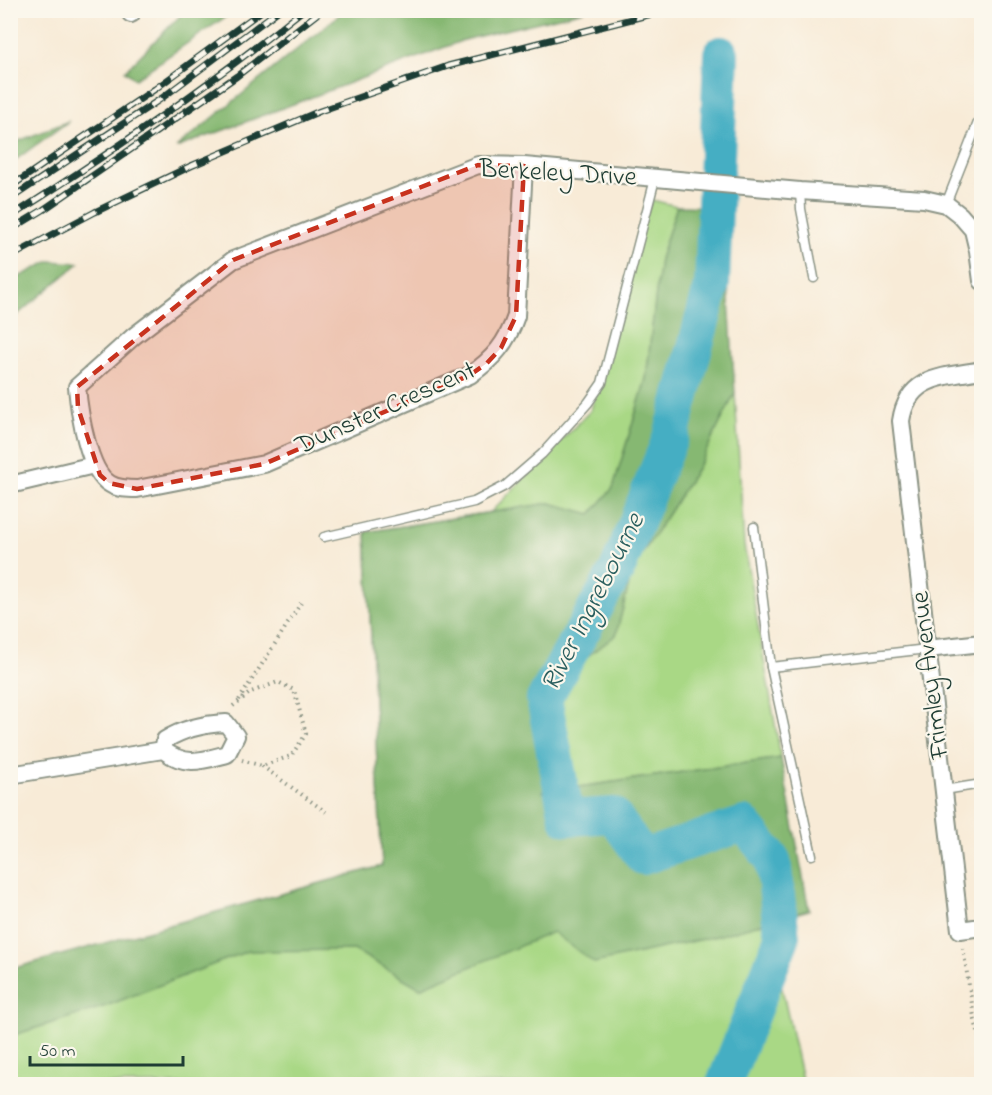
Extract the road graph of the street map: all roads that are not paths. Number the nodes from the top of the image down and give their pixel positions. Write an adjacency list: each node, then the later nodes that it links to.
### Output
1 (979, 120): 5 (lane)
2 (525, 166): 3 (street, Berkeley Drive); 9 (street, Berkeley Drive); 9 (street, Dunster Crescent)
3 (655, 179): 4 (street, Berkeley Drive); 12 (lane)
4 (800, 191): 5 (street, Berkeley Drive); 6 (lane)
5 (946, 204): 7 (street)
6 (814, 278)
7 (981, 281)
8 (981, 370): 14 (street, Frimley Avenue)
9 (94, 465): 10 (street)
10 (10, 485)
11 (754, 527): 15 (lane)
12 (324, 537)
13 (981, 642): 14 (street)
14 (927, 649): 15 (lane); 19 (street, Frimley Avenue)
15 (771, 667): 20 (lane)
16 (163, 750): 16 (street); 17 (street)
17 (10, 774)
18 (981, 784): 19 (lane)
19 (944, 789): 21 (street, Frimley Avenue)
20 (812, 855)
21 (981, 927)

